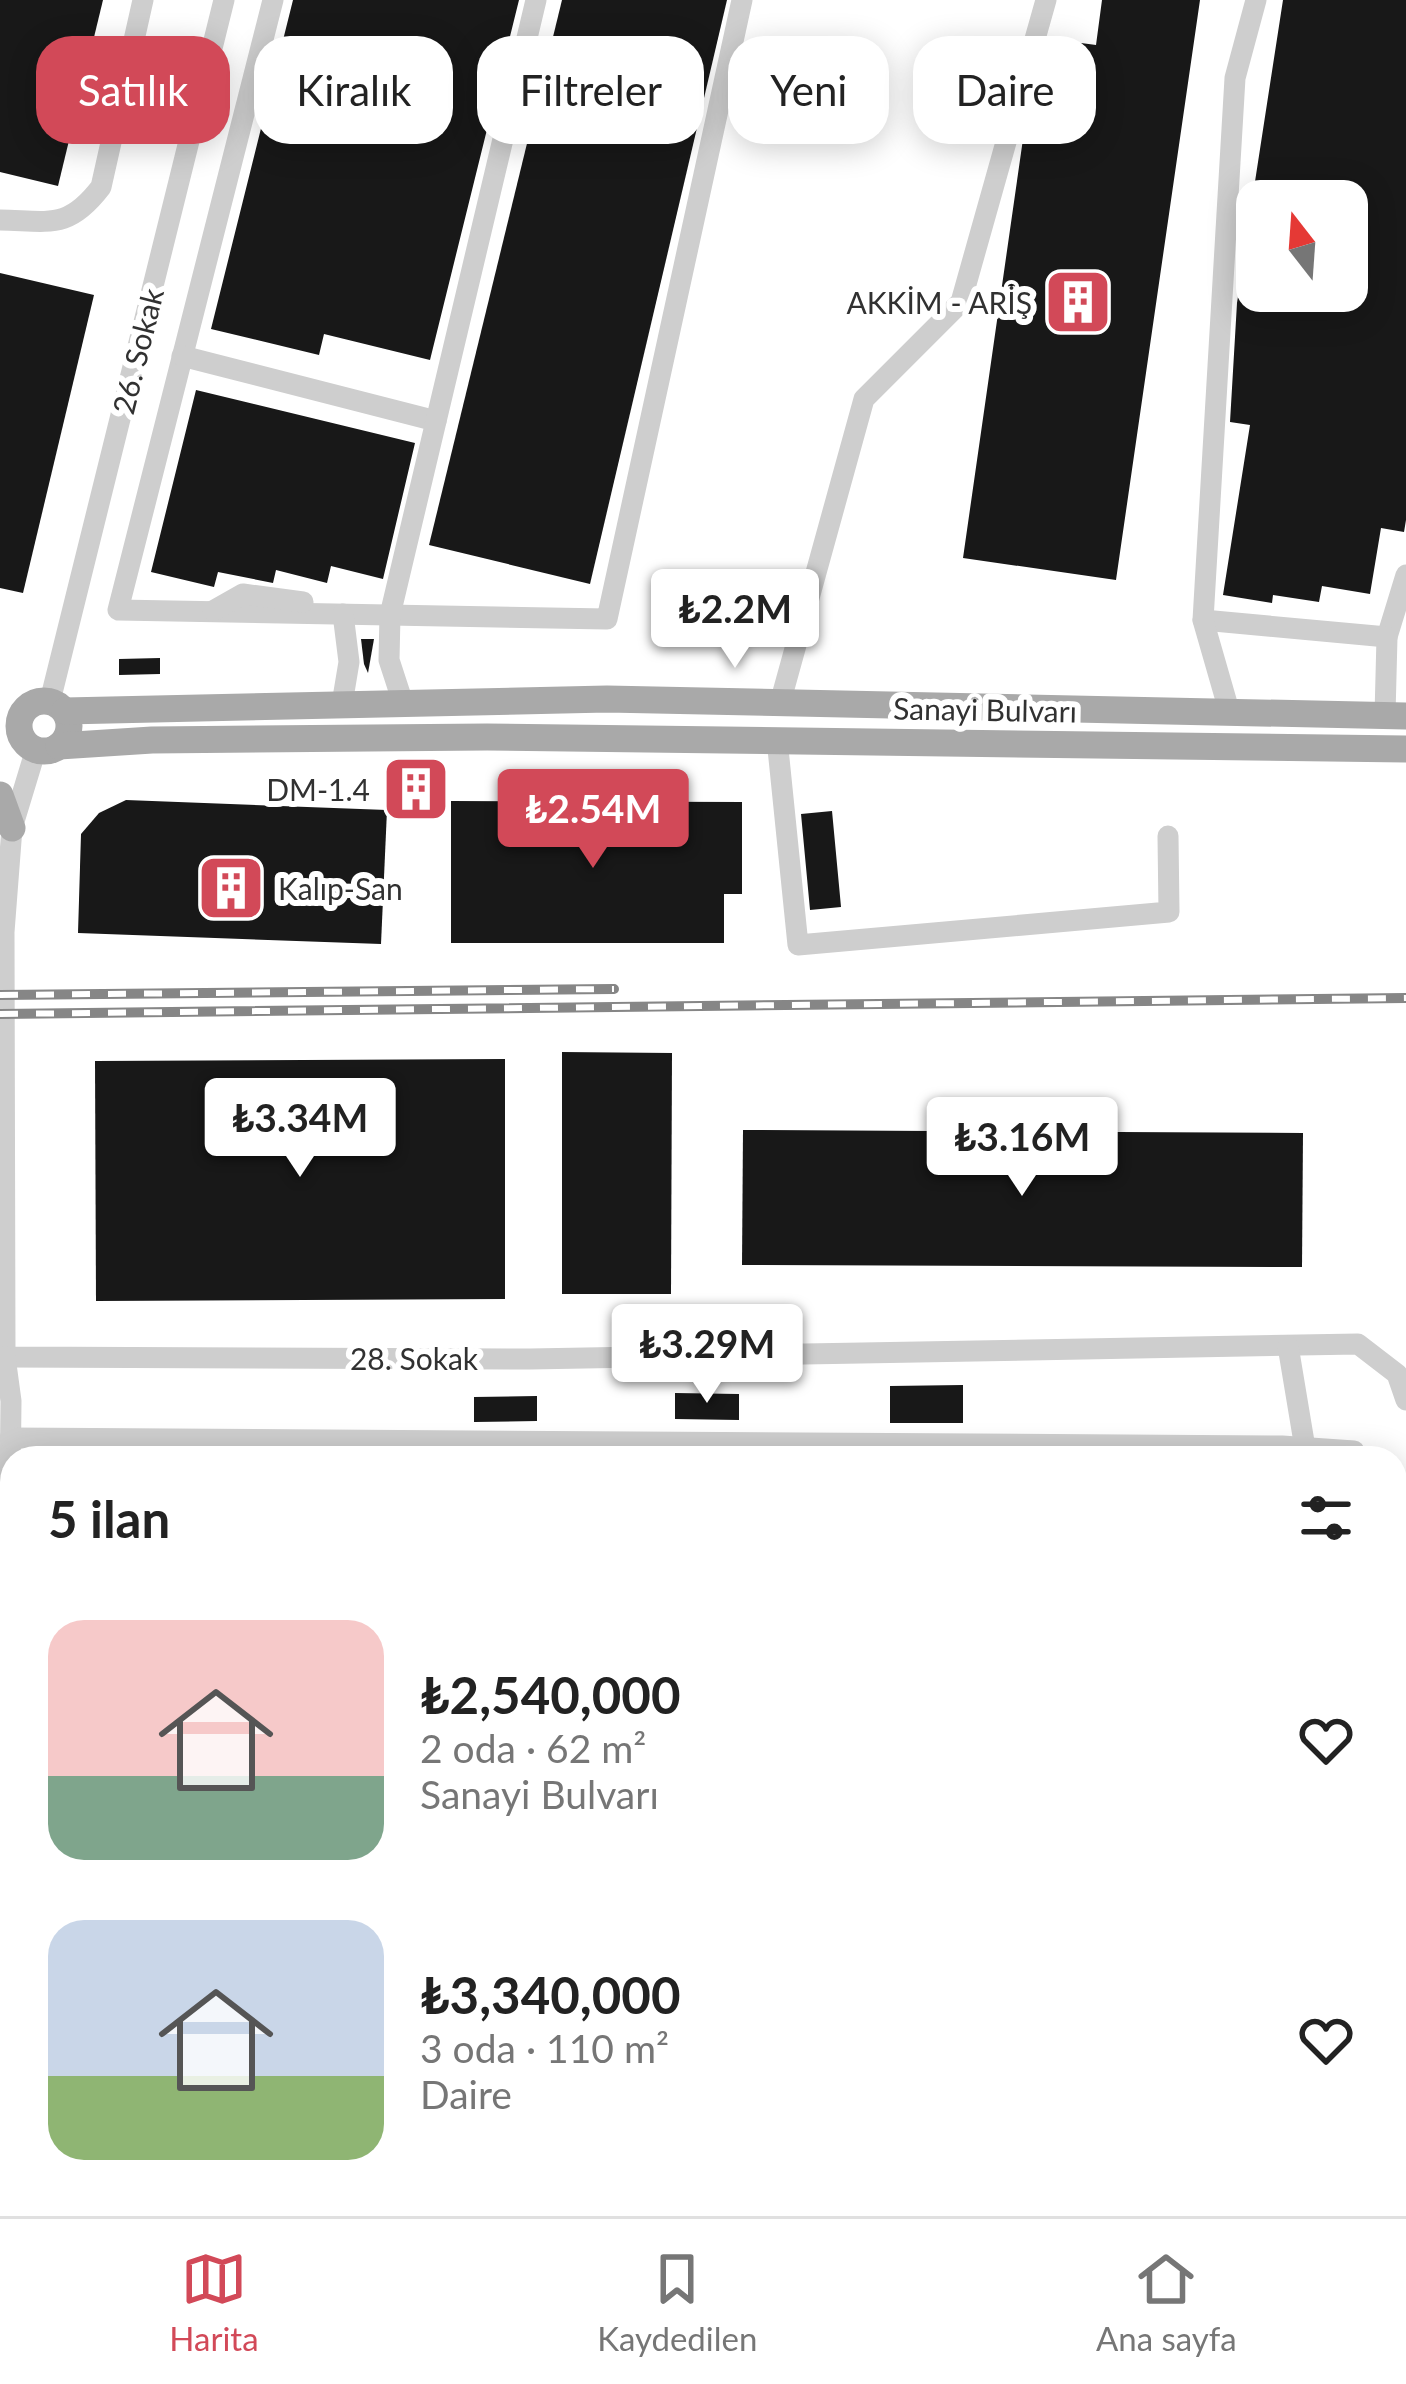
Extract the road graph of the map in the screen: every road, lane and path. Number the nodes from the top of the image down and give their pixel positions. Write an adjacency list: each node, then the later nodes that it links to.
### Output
1 (143, 0): 8 (street)
2 (224, 0): 20 (street, 26. Sokak)
3 (273, 0): 9 (street)
4 (536, 0): 10 (street)
5 (742, 0): 13 (street)
6 (1046, 0): 18 (street)
7 (1256, 0): 14 (street)
8 (0, 220)
9 (182, 356): 10 (street); 12 (street)
10 (436, 421): 13 (street)
11 (1406, 575): 15 (street)
12 (340, 614): 13 (street); 19 (street)
13 (390, 615): 17 (street)
14 (1203, 620): 15 (street); 21 (street)
15 (1388, 637): 22 (street)
16 (0, 700): 20 (main road, Sanayi Bulvarı)
17 (403, 703): 18 (main road, Sanayi Bulvarı); 19 (main road, Sanayi Bulvarı)
18 (780, 703): 21 (main road, Sanayi Bulvarı)
19 (342, 704): 20 (main road, Sanayi Bulvarı)
20 (49, 705): 24 (main road); 24 (main road)
21 (1230, 714): 22 (main road, Sanayi Bulvarı)
22 (1396, 716)
23 (777, 739): 24 (main road, Sanayi Bulvarı); 25 (main road, Sanayi Bulvarı); 28 (street)
24 (30, 744): 27 (street)
25 (1406, 749)
26 (0, 795): 27 (main road)
27 (12, 827): 29 (street)
28 (1168, 836)
29 (4, 903): 30 (street)
30 (3, 1311): 32 (street)
31 (1288, 1346): 32 (street, 28. Sokak); 33 (street, 28. Sokak); 37 (street)
32 (2, 1359): 34 (street)
33 (1406, 1400)
34 (10, 1438): 35 (street); 36 (street)
35 (10, 1446)
36 (80, 1446)
37 (1290, 1446)

